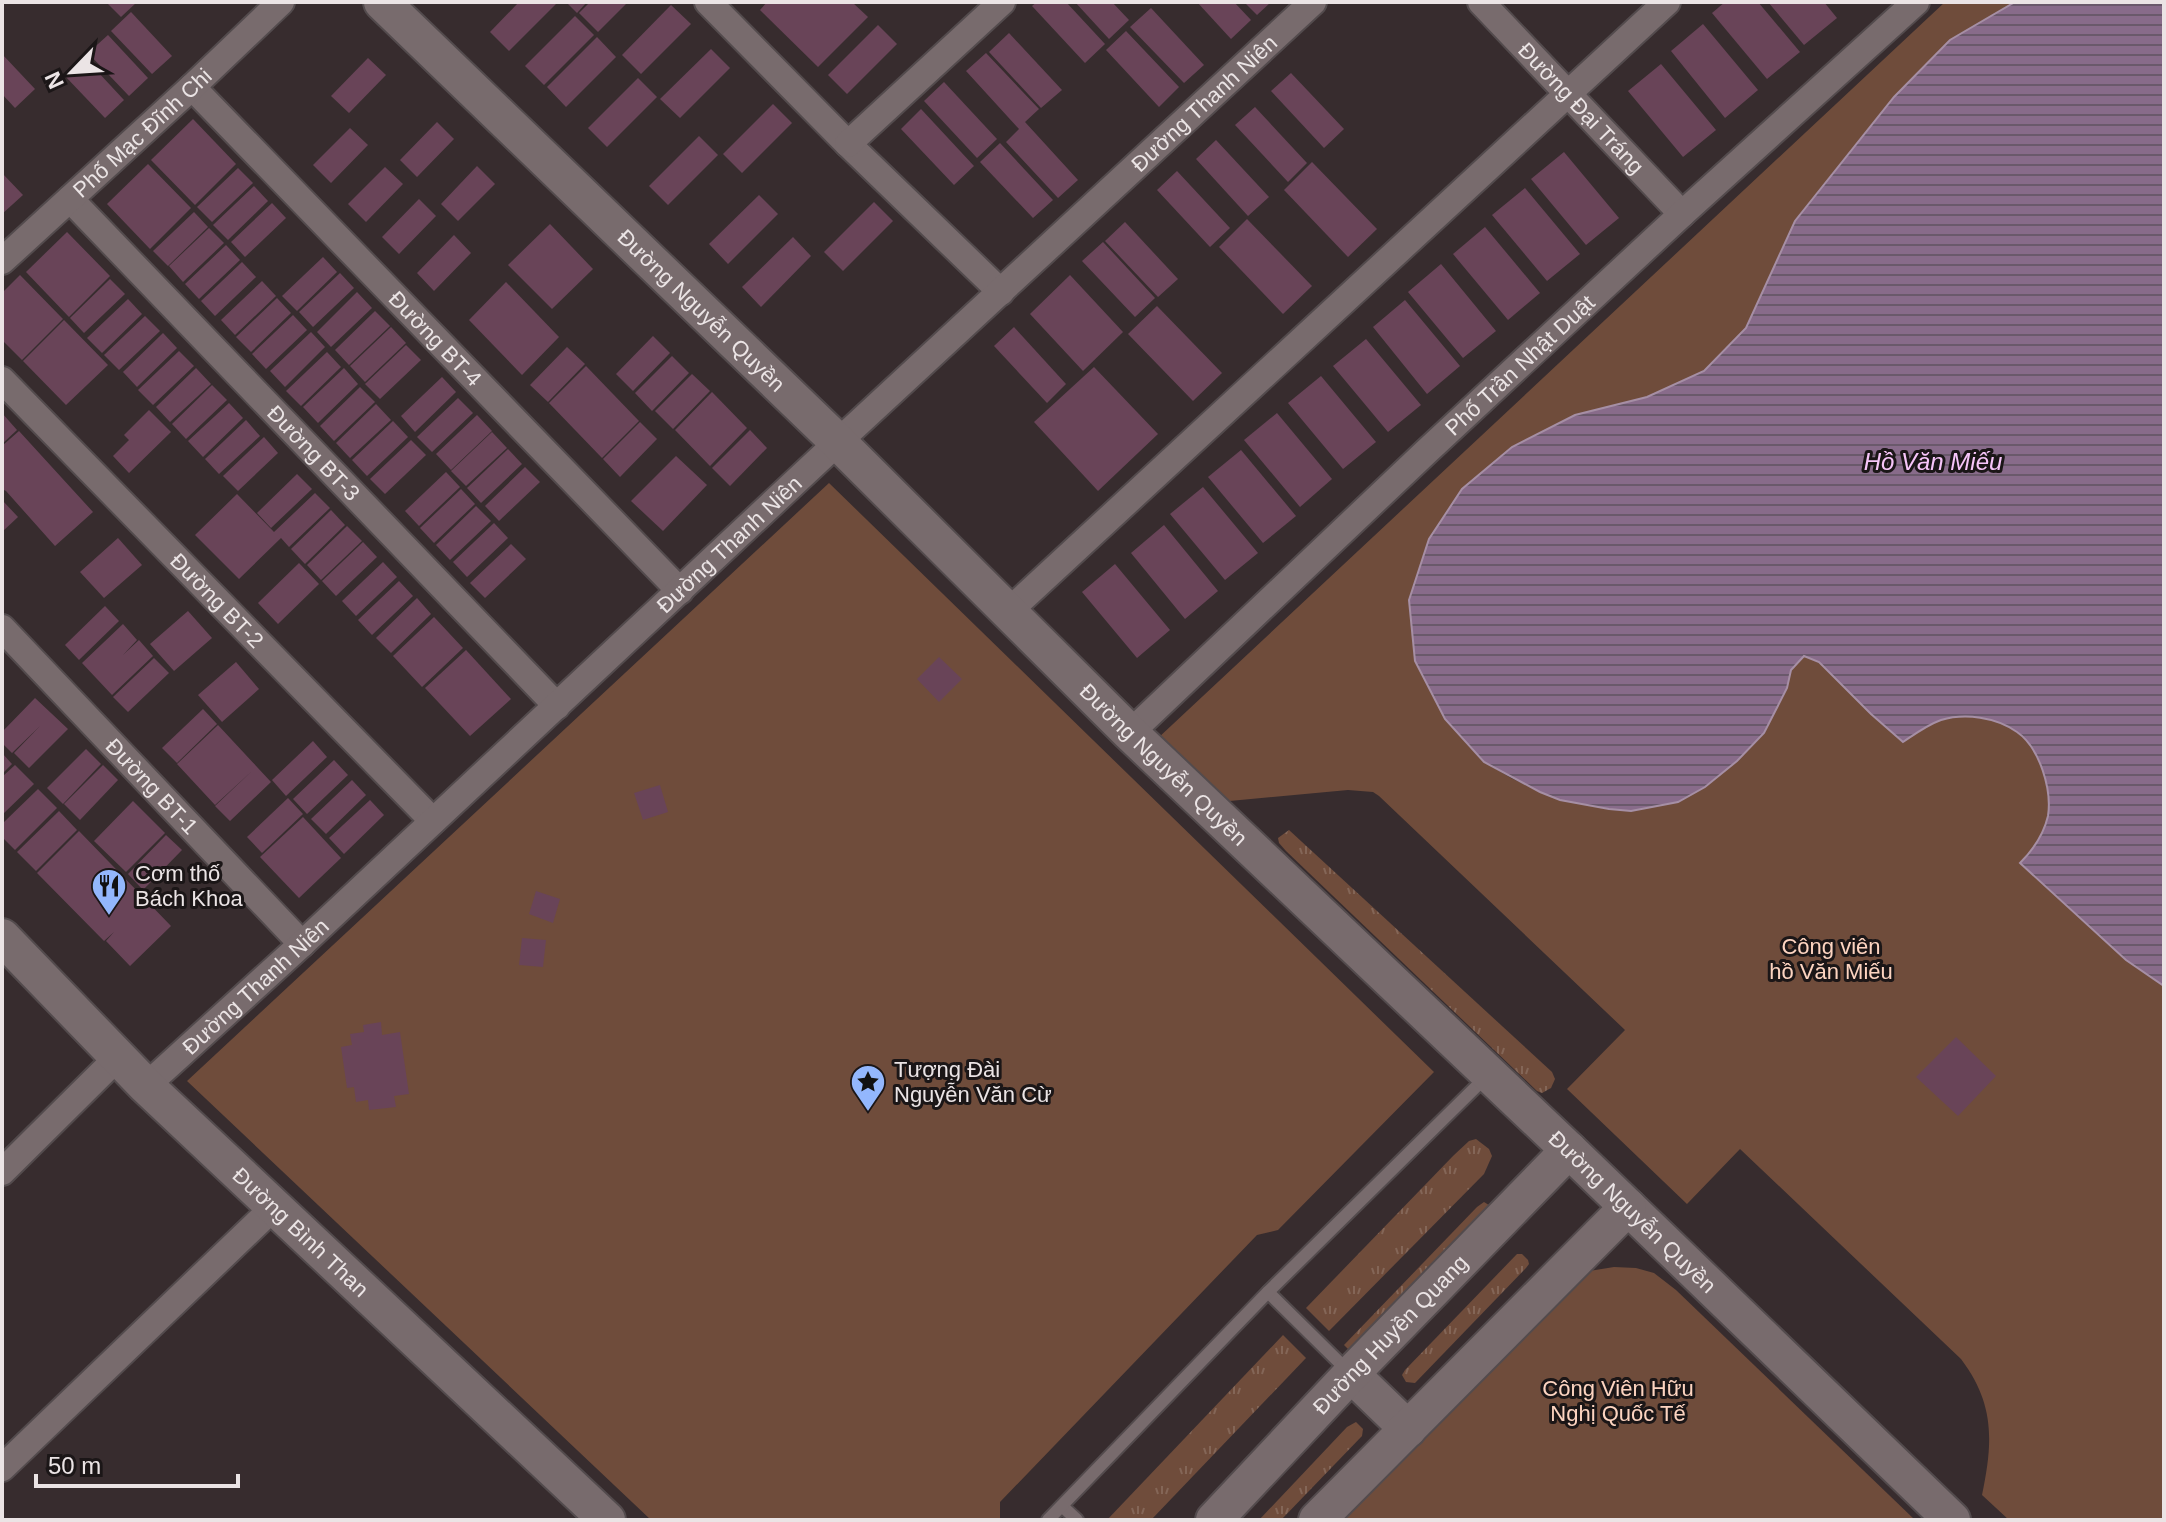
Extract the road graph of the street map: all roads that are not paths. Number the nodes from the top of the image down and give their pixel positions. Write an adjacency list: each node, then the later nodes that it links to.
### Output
1 (281, 2): 9 (street, Phố Mạc Đĩnh Chi)
2 (382, 2): 17 (street, Đường Nguyễn Quyền)
3 (708, 2): 11 (street)
4 (1313, 2): 15 (street, Đường Thanh Niên)
5 (1481, 2): 10 (street, Đường Đại Tráng)
6 (1667, 2): 10 (street)
7 (1916, 2): 13 (street, Phố Trần Nhật Duật)
8 (999, 3): 11 (street)
9 (192, 87): 12 (street, Phố Mạc Đĩnh Chi); 18 (street, Đường BT-4)
10 (1568, 94): 13 (street, Đường Đại Tráng); 19 (street)
11 (848, 144): 15 (street)
12 (70, 199): 14 (street, Phố Mạc Đĩnh Chi); 21 (street, Đường BT-3)
13 (1682, 214): 22 (street, Phố Trần Nhật Duật)
14 (2, 261)
15 (1001, 292): 17 (street, Đường Thanh Niên)
16 (2, 380): 23 (street, Đường BT-2)
17 (838, 442): 18 (street, Đường Thanh Niên); 19 (street, Đường Nguyễn Quyền)
18 (680, 591): 21 (street, Đường Thanh Niên)
19 (1009, 611): 22 (street, Đường Nguyễn Quyền)
20 (2, 628): 25 (street, Đường BT-1)
21 (557, 706): 23 (street, Đường Thanh Niên)
22 (1130, 733): 27 (street, Đường Nguyễn Quyền)
23 (433, 821): 25 (street, Đường Thanh Niên)
24 (2, 937): 26 (street, Đường Bình Than)
25 (302, 944): 28 (street, Đường Thanh Niên)
26 (118, 1057): 28 (street, Đường Bình Than); 30 (street)
27 (1489, 1075): 29 (street, Đường Nguyễn Quyền); 33 (lane)
28 (146, 1086): 31 (street, Đường Bình Than)
29 (1569, 1150): 32 (street, Đường Nguyễn Quyền); 34 (street, Đường Huyền Quang)
30 (2, 1172)
31 (274, 1207): 36 (street); 38 (street, Đường Bình Than)
32 (1628, 1207): 35 (street); 43 (street, Đường Nguyễn Quyền)
33 (1268, 1292): 34 (lane); 37 (lane)
34 (1351, 1374): 35 (street); 41 (street, Đường Huyền Quang)
35 (1408, 1429): 42 (street)
36 (2, 1468)
37 (1062, 1506): 39 (lane); 40 (lane)
38 (607, 1520)
39 (1048, 1520)
40 (1077, 1520)
41 (1214, 1520)
42 (1317, 1520)
43 (1952, 1520)

